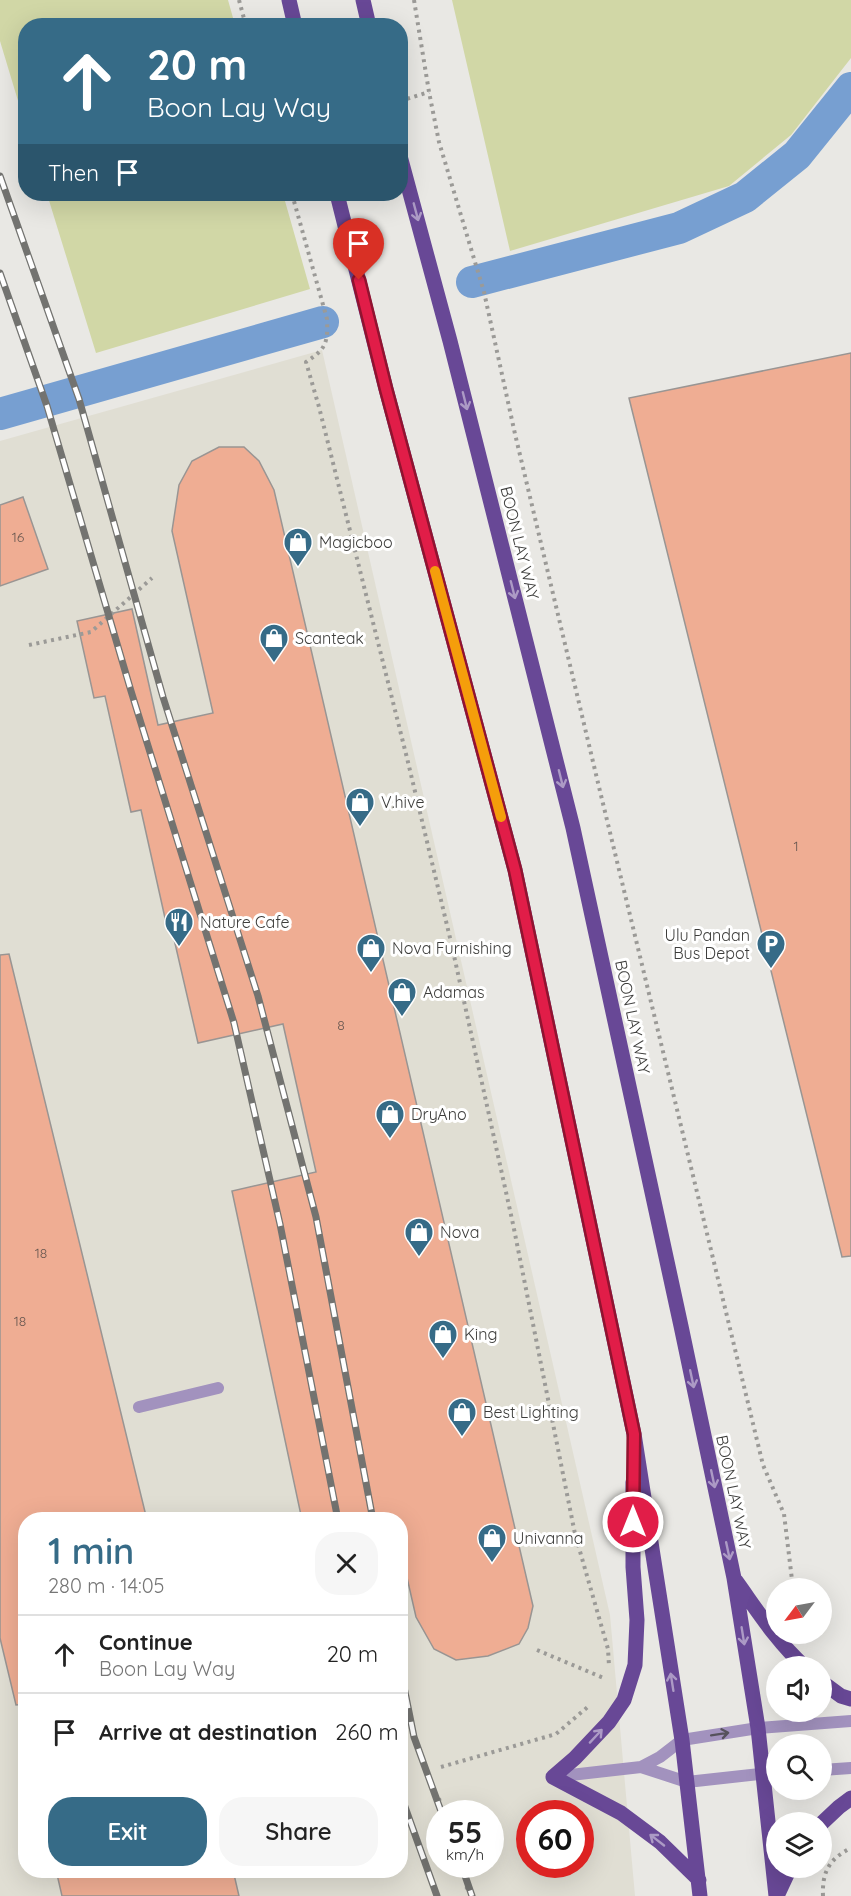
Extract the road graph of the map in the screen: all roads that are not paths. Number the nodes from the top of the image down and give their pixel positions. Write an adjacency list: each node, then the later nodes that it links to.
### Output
1 (289, 0): 3 (main road)
2 (363, 2): 4 (main road)
3 (293, 18)
4 (367, 18)
5 (408, 186): 10 (main road, BOON LAY WAY, one-way to 10)
6 (339, 201): 9 (main road)
7 (218, 1388): 8 (street)
8 (140, 1407)
9 (634, 1434): 16 (main road, one-way to 9); 22 (main road, one-way to 9)
10 (734, 1578): 11 (main road); 15 (main road, BOON LAY WAY, one-way to 15)
11 (792, 1656)
12 (832, 1689): 13 (main road)
13 (851, 1699)
14 (851, 1720): 15 (street)
15 (758, 1728): 16 (street, one-way to 15); 20 (main road, BOON LAY WAY)
16 (682, 1740): 17 (street); 23 (main road)
17 (641, 1767): 22 (street); 23 (street)
18 (851, 1768): 19 (street)
19 (832, 1769)
20 (761, 1773): 21 (street); 23 (street); 29 (main road, BOON LAY WAY)
21 (766, 1773)
22 (553, 1777): 27 (main road, one-way to 22)
23 (687, 1782): 27 (main road)
24 (851, 1798): 25 (main road)
25 (832, 1812)
26 (785, 1878): 29 (main road)
27 (699, 1880): 28 (main road)
28 (700, 1896)
29 (776, 1896)

